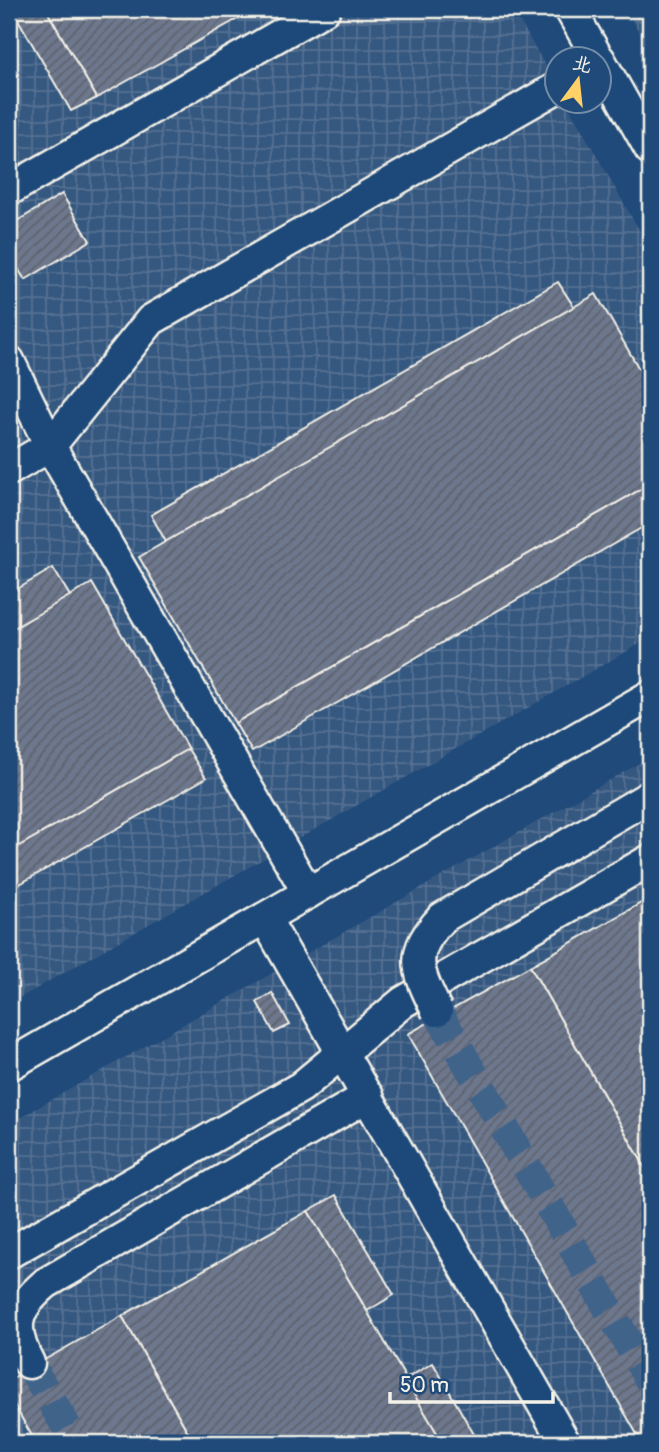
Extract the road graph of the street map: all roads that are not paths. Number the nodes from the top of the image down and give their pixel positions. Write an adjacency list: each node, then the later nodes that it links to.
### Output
1 (325, 9): 7 (street)
2 (570, 9): 3 (street)
3 (591, 46)
4 (614, 86): 6 (street)
5 (544, 95): 9 (street)
6 (650, 149)
7 (9, 190)
8 (9, 361): 9 (street)
9 (50, 446): 10 (street); 14 (street)
10 (9, 470)
11 (650, 696): 14 (street)
12 (650, 796): 16 (street, bridge)
13 (650, 860): 17 (street)
14 (308, 893): 15 (street)
15 (265, 918): 17 (street); 18 (street)
16 (437, 1011)
17 (342, 1051): 19 (street); 20 (street)
18 (9, 1065)
19 (368, 1096): 21 (street); 22 (street)
20 (9, 1252)
21 (29, 1363)
22 (565, 1443)

